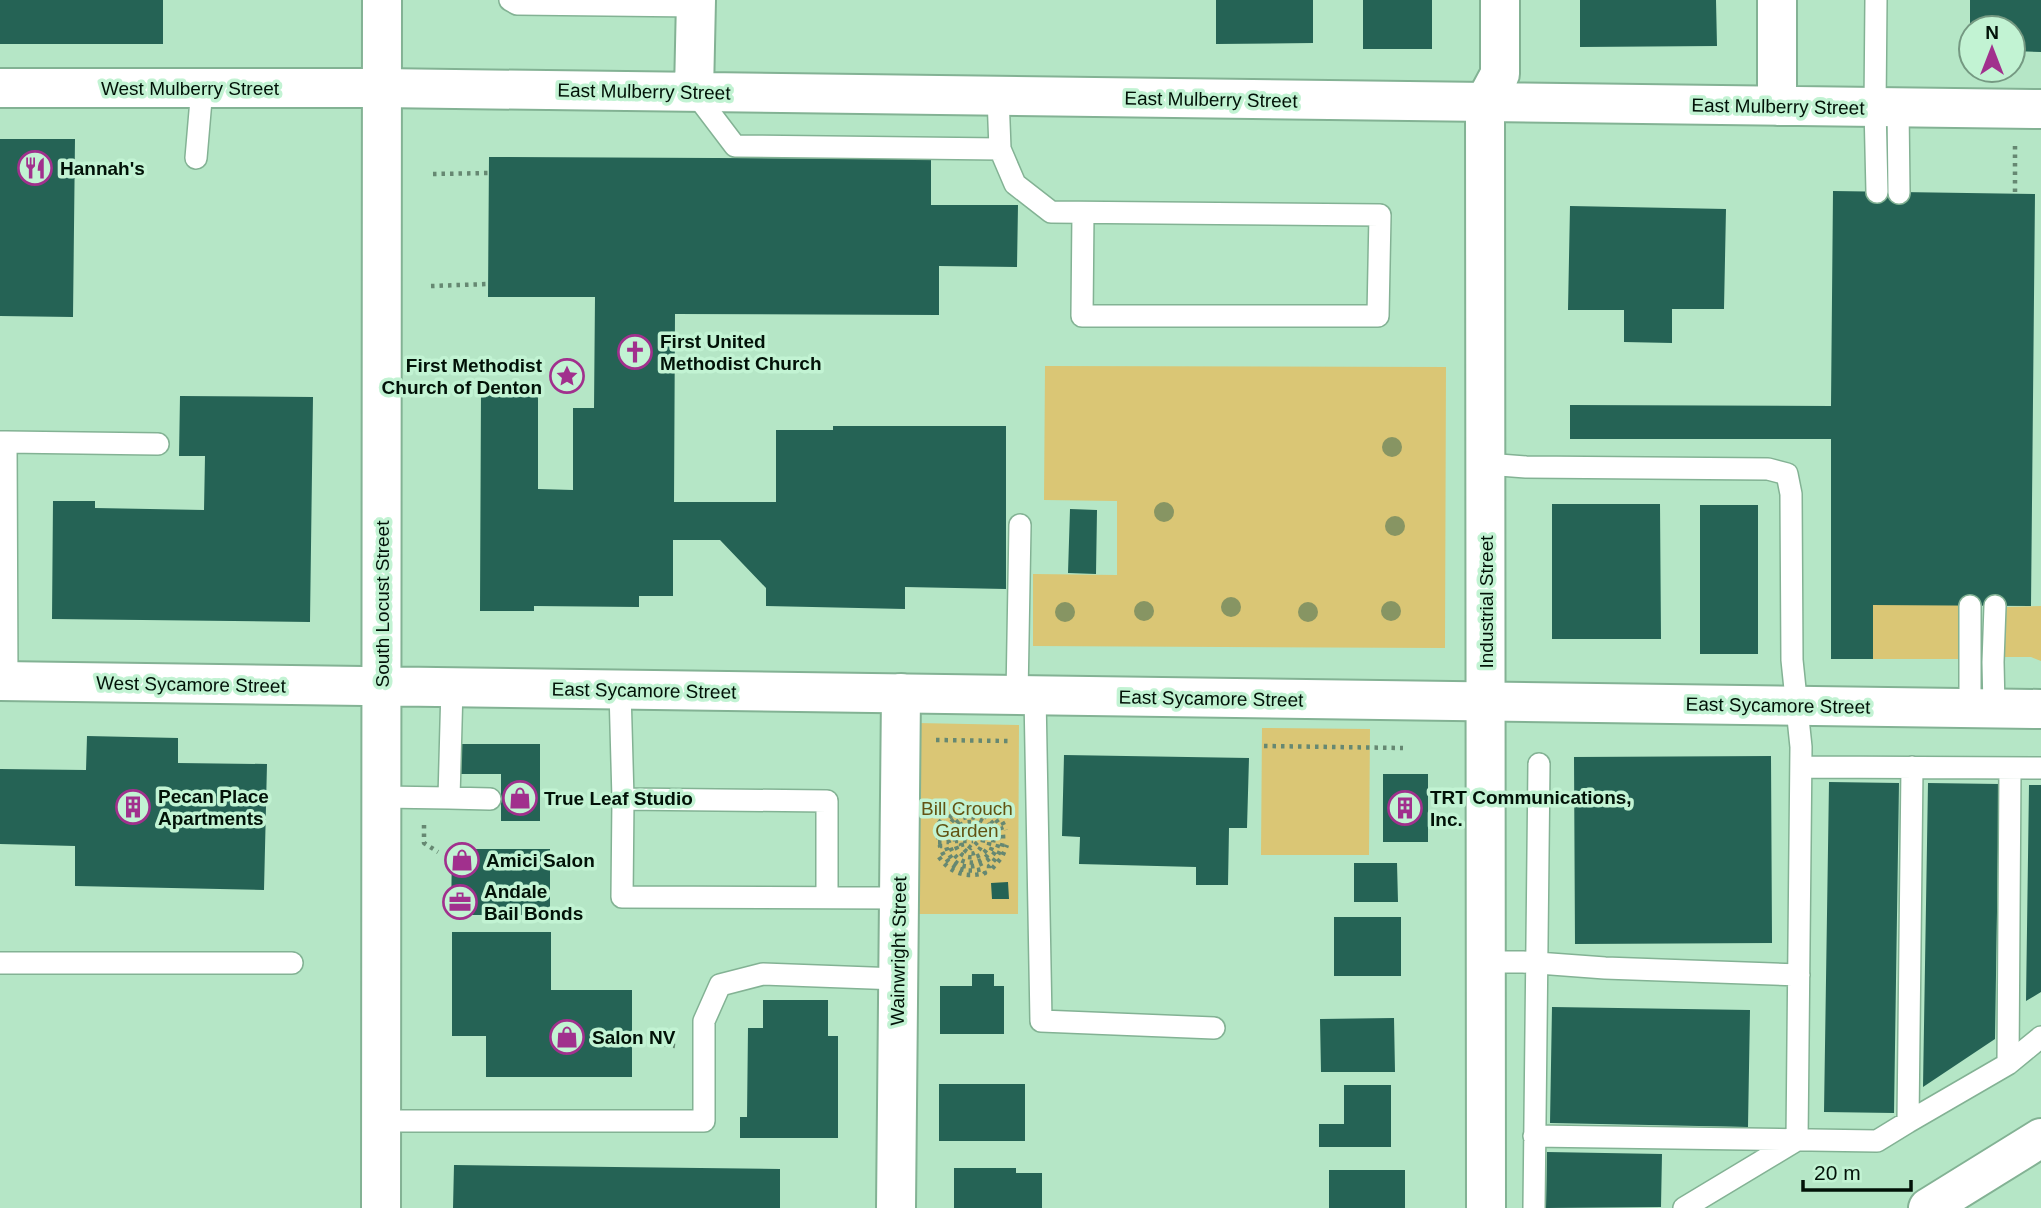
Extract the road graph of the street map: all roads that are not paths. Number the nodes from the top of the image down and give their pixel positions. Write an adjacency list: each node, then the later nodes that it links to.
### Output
1 (382, 0): 9 (street, South Locust Street)
2 (510, 0): 6 (lane)
3 (1500, 0): 12 (street, Industrial Street)
4 (1777, 0): 13 (street)
5 (1876, 0): 14 (lane)
6 (696, 3): 10 (street)
7 (0, 88): 8 (street, West Mulberry Street)
8 (202, 88): 9 (street, West Mulberry Street); 17 (lane)
9 (381, 88): 10 (street, East Mulberry Street); 29 (street, South Locust Street)
10 (694, 92): 11 (street, East Mulberry Street); 16 (lane)
11 (998, 96): 12 (street, East Mulberry Street); 16 (lane)
12 (1485, 102): 13 (street, East Mulberry Street); 23 (street, Industrial Street)
13 (1777, 106): 14 (street, East Mulberry Street)
14 (1886, 107): 15 (street, East Mulberry Street); 18 (lane); 19 (lane)
15 (2041, 109)
16 (1000, 149): 20 (lane)
17 (195, 158)
18 (1877, 192)
19 (1899, 193)
20 (1083, 213): 20 (lane)
21 (3, 442): 22 (lane); 25 (lane)
22 (158, 444)
23 (1486, 464): 34 (street, Industrial Street); 35 (lane)
24 (1020, 525): 33 (lane)
25 (3, 535): 28 (lane)
26 (1970, 606): 36 (lane)
27 (1995, 606): 36 (lane)
28 (3, 681): 29 (street, West Sycamore Street)
29 (382, 687): 30 (street, East Sycamore Street); 43 (street, South Locust Street)
30 (452, 687): 31 (street, East Sycamore Street); 44 (lane)
31 (621, 690): 32 (street, East Sycamore Street); 46 (lane)
32 (901, 693): 33 (street, East Sycamore Street); 48 (street, Wainwright Street)
33 (1026, 695): 34 (street, East Sycamore Street); 55 (lane)
34 (1486, 701): 35 (street, East Sycamore Street); 49 (street, Industrial Street)
35 (1797, 705): 36 (street, East Sycamore Street); 39 (lane)
36 (1982, 708): 37 (street, East Sycamore Street)
37 (2041, 709)
38 (1539, 764): 50 (lane)
39 (1801, 767): 40 (lane); 53 (lane)
40 (1912, 767): 41 (lane); 59 (lane)
41 (2010, 768): 42 (lane); 57 (lane)
42 (2041, 768)
43 (382, 797): 44 (lane); 58 (street, South Locust Street)
44 (449, 798): 45 (lane)
45 (490, 799)
46 (623, 799): 47 (lane); 47 (lane)
47 (827, 897): 48 (lane)
48 (899, 898): 54 (street, Wainwright Street)
49 (1485, 962): 50 (lane); 65 (street, Industrial Street)
50 (1537, 962): 53 (lane); 60 (lane)
51 (0, 963): 52 (lane)
52 (292, 963)
53 (1799, 975): 62 (lane)
54 (898, 979): 58 (lane); 64 (street, Wainwright Street)
55 (1214, 1028)
56 (2041, 1037): 57 (lane)
57 (2008, 1064): 59 (lane)
58 (381, 1121): 63 (street, South Locust Street)
59 (1908, 1122): 62 (lane)
60 (1534, 1136): 62 (lane); 66 (lane)
61 (2041, 1139): 68 (street)
62 (1797, 1140): 67 (lane)
63 (381, 1208)
64 (896, 1208)
65 (1486, 1208)
66 (1534, 1208)
67 (1684, 1208)
68 (1928, 1208)

